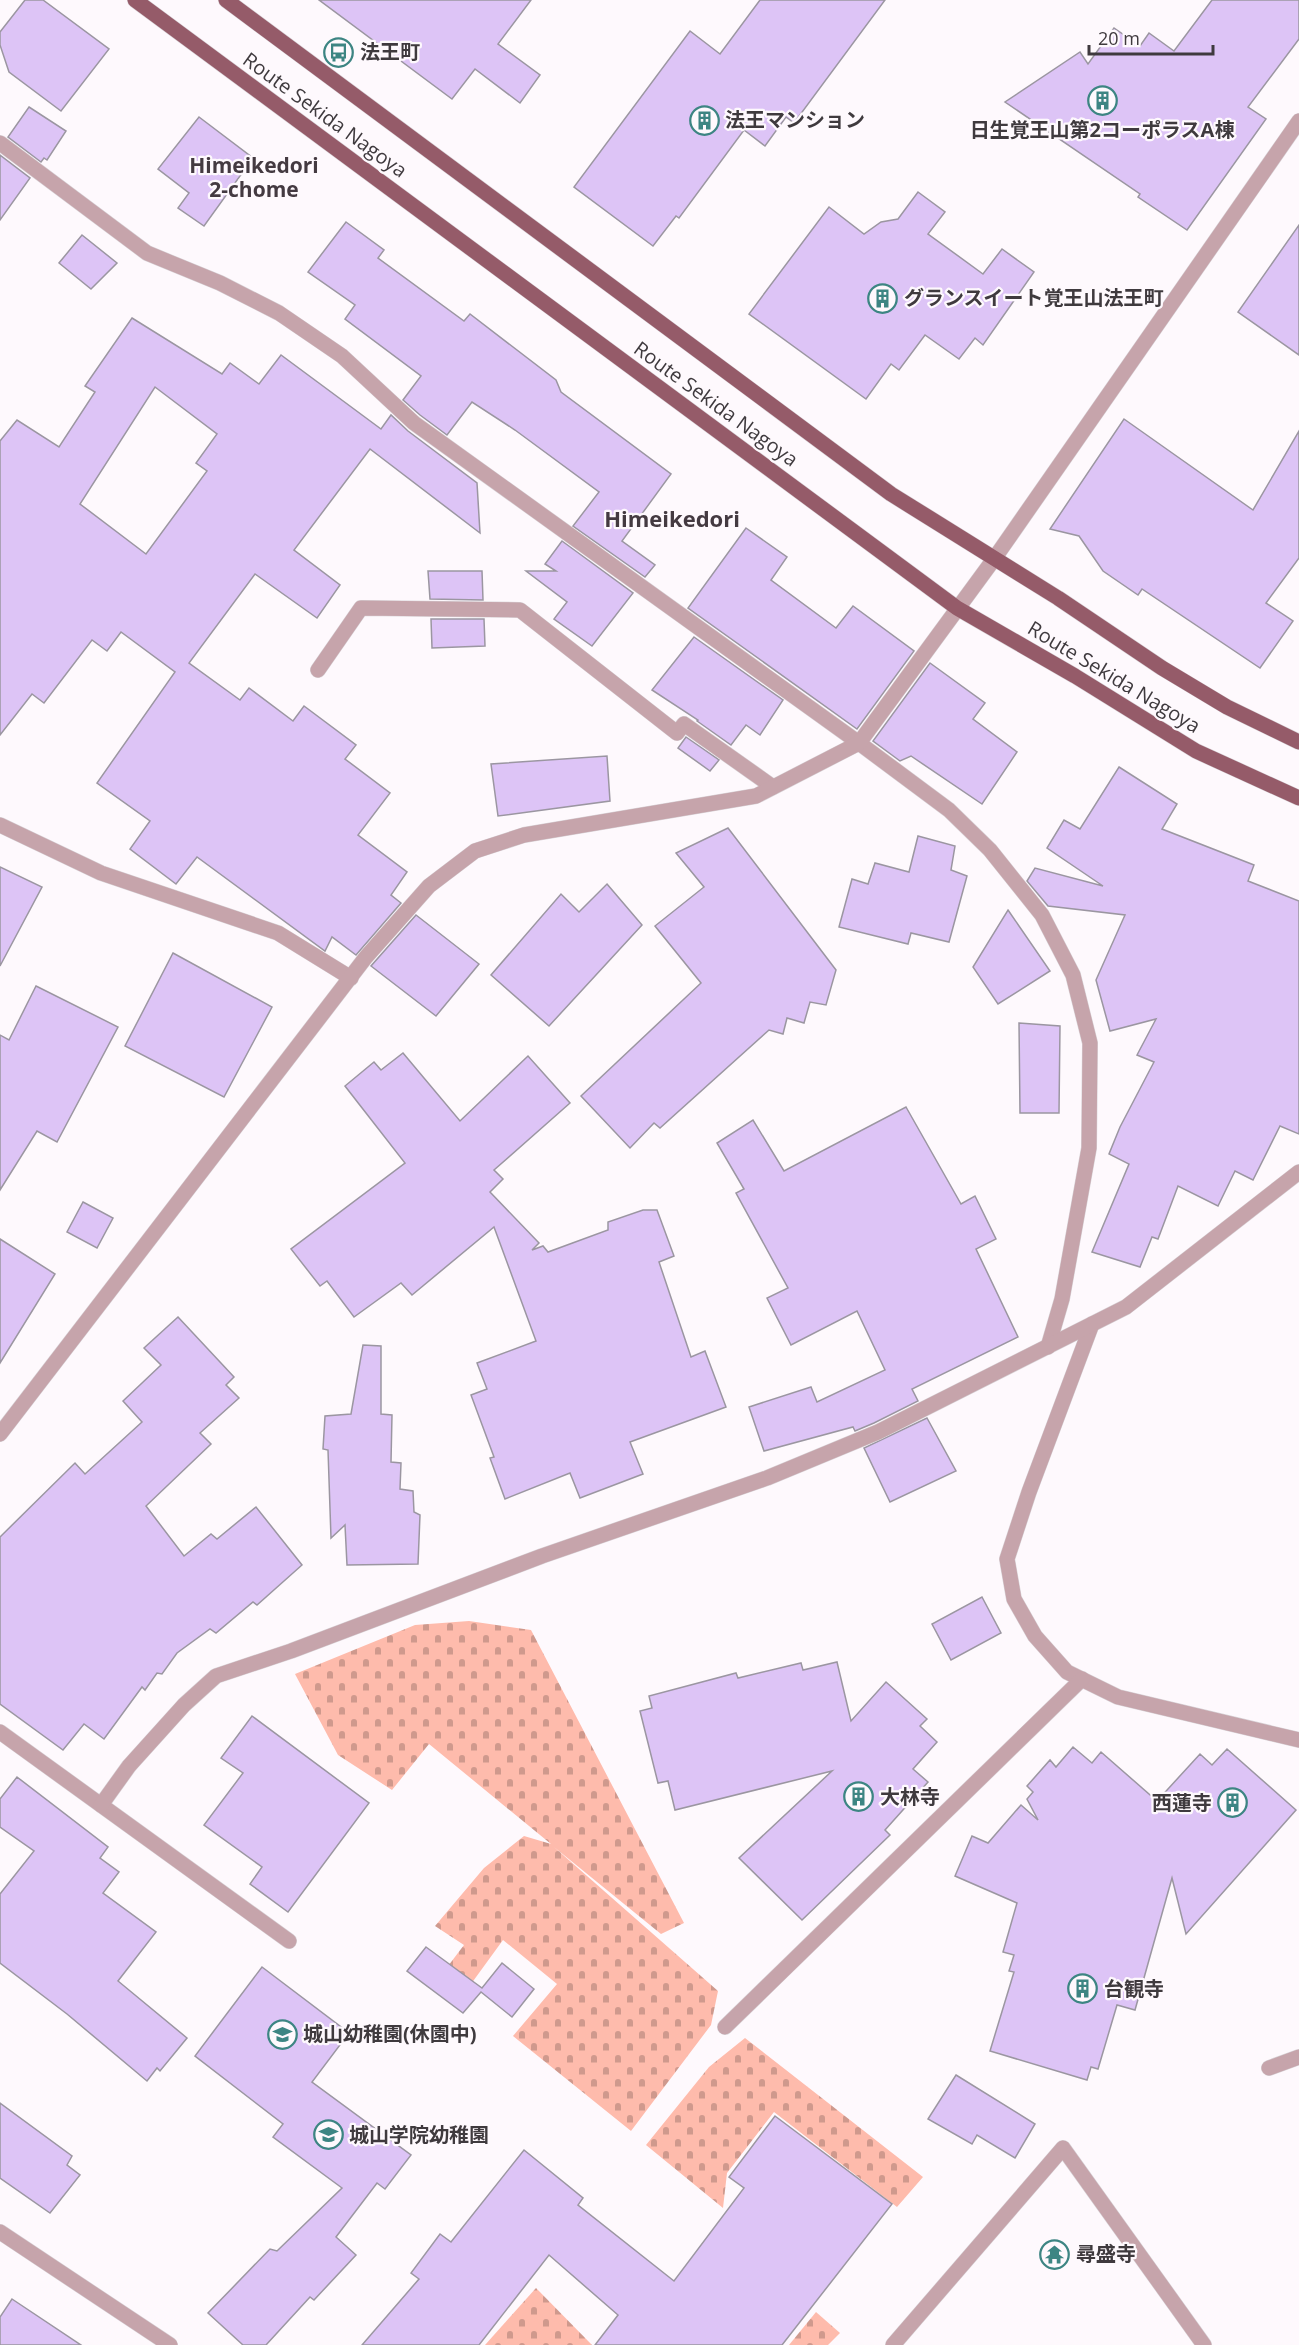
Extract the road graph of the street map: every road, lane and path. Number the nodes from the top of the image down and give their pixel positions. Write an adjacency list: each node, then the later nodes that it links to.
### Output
1 (135, 0): 6 (main road, Route Sekida Nagoya)
2 (226, 0): 5 (main road, Route Sekida Nagoya)
3 (1299, 121): 5 (street)
4 (0, 143): 9 (street)
5 (994, 559): 6 (street); 8 (main road, Route Sekida Nagoya)
6 (957, 608): 9 (street); 11 (main road, Route Sekida Nagoya)
7 (318, 670): 10 (street)
8 (1299, 741)
9 (859, 743): 10 (street); 16 (street)
10 (773, 787): 13 (street)
11 (1299, 798)
12 (0, 825): 13 (street)
13 (351, 978): 17 (street)
14 (1299, 1172): 15 (street)
15 (1092, 1324): 16 (street); 18 (street)
16 (1048, 1347): 21 (street)
17 (0, 1434)
18 (1082, 1679): 20 (street); 23 (street)
19 (0, 1732): 21 (street)
20 (1299, 1740)
21 (101, 1805): 22 (street)
22 (289, 1941)
23 (725, 2027)
24 (1299, 2057): 25 (street)
25 (1269, 2068)
26 (0, 2232): 27 (street)
27 (170, 2345)
28 (892, 2345): 29 (street)
29 (1204, 2345)

